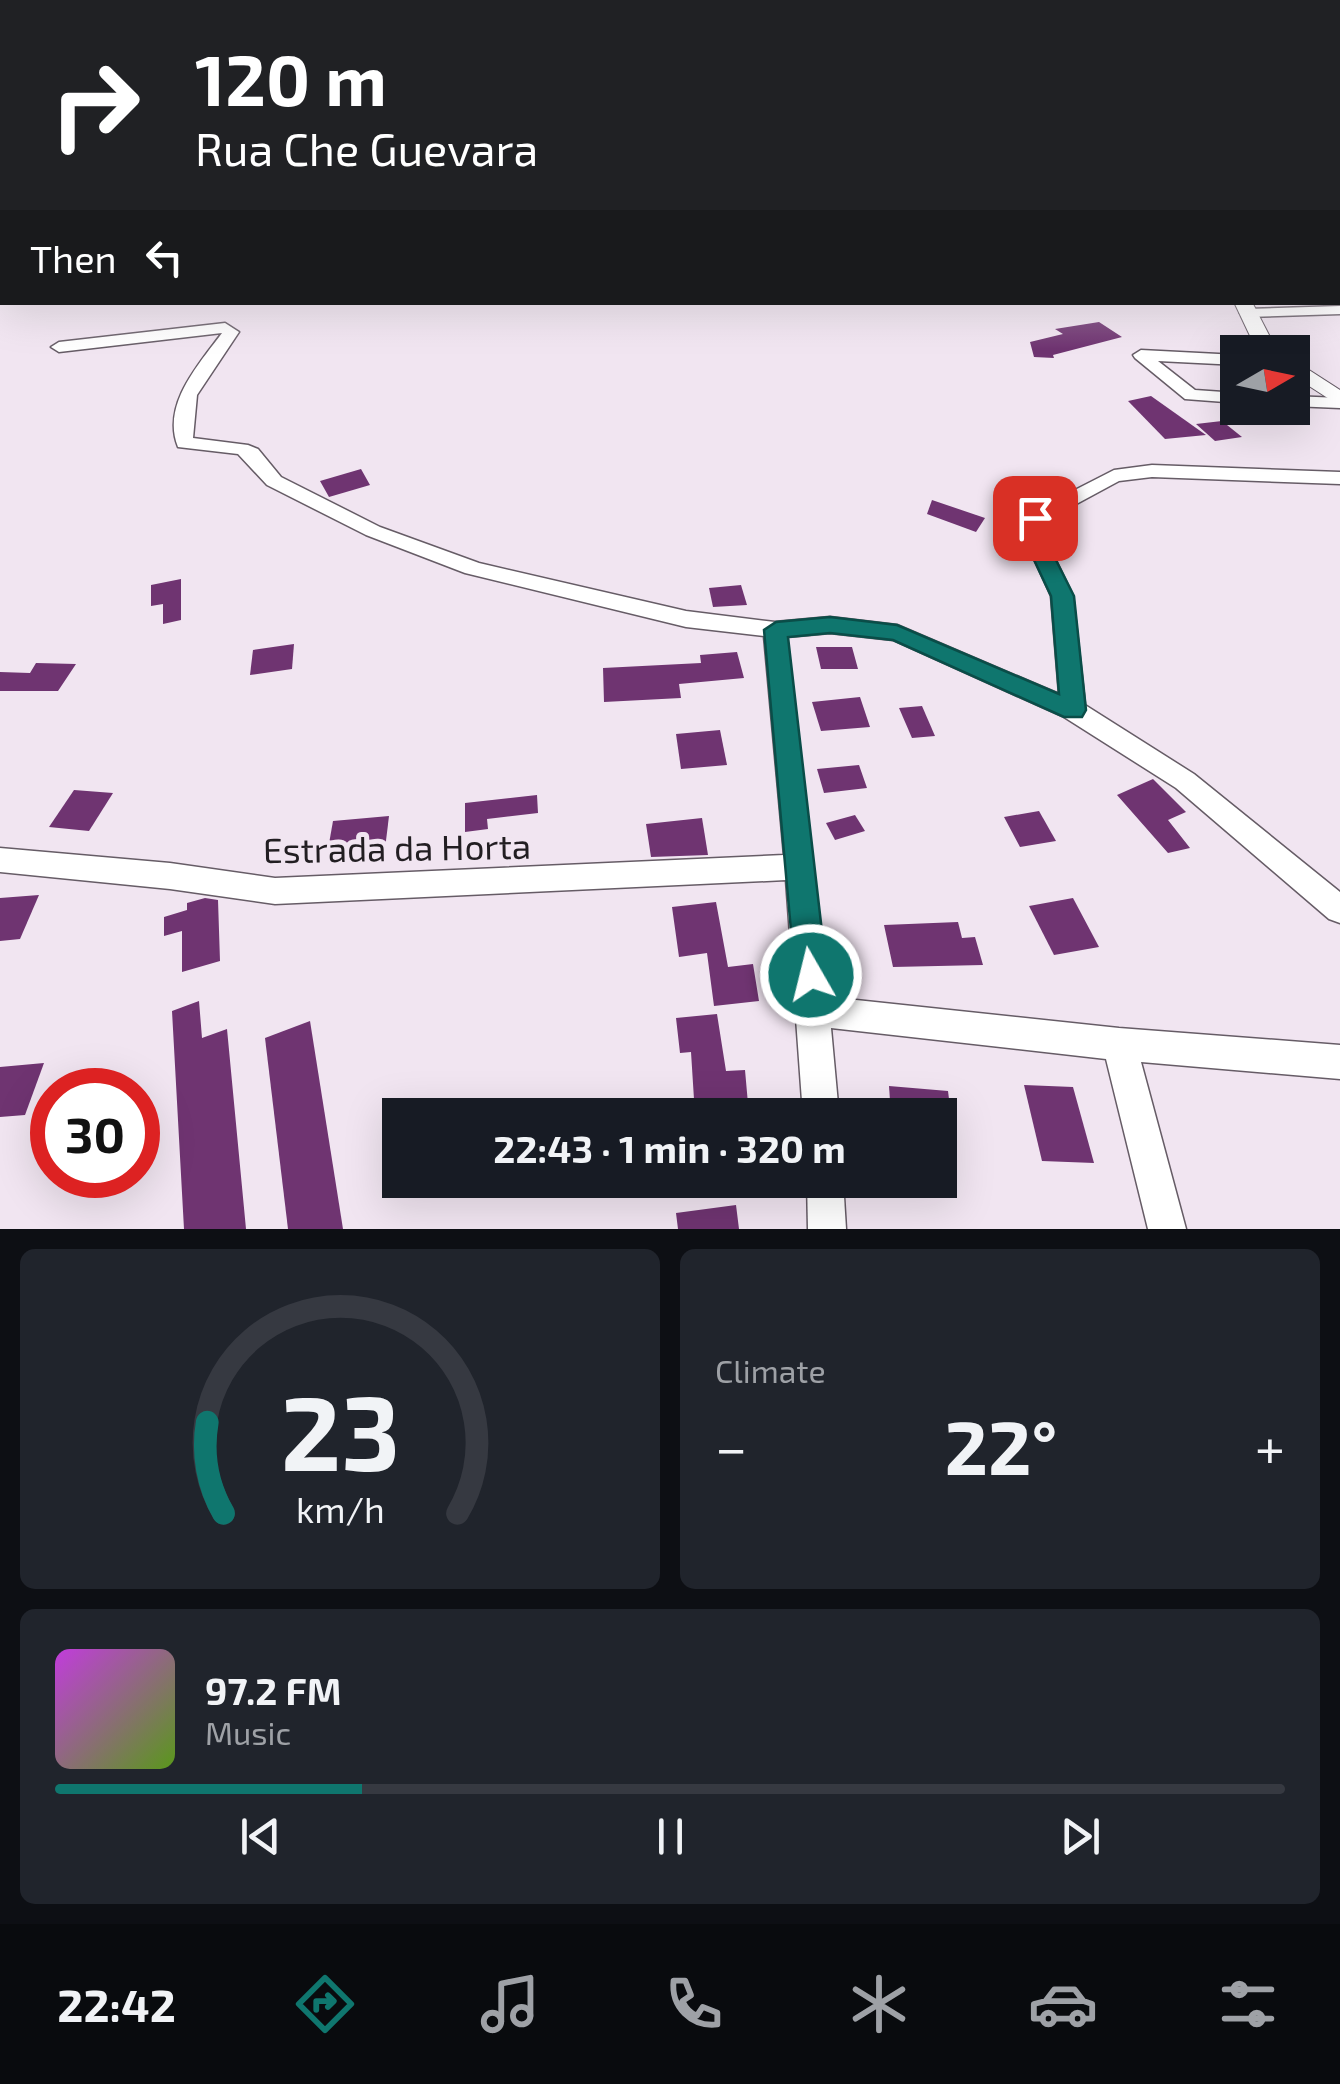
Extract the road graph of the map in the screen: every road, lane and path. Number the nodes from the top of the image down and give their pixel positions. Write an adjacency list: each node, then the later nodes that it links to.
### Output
1 (1245, 308): 2 (street); 3 (street)
2 (1340, 310)
3 (1259, 335)
4 (59, 346): 11 (street)
5 (1220, 359): 7 (street)
6 (1310, 380): 9 (street)
7 (1220, 397)
8 (1310, 401): 9 (street)
9 (1340, 402)
10 (1340, 478): 12 (street)
11 (776, 630): 12 (street); 14 (street)
12 (1073, 710): 15 (street)
13 (0, 860): 14 (street, Estrada da Horta)
14 (797, 867): 16 (street)
15 (1340, 910)
16 (816, 1011): 17 (street); 19 (street)
17 (1119, 1044): 18 (street); 22 (street)
18 (1340, 1062)
19 (820, 1098)
20 (826, 1198): 21 (street)
21 (828, 1229)
22 (1167, 1229)

